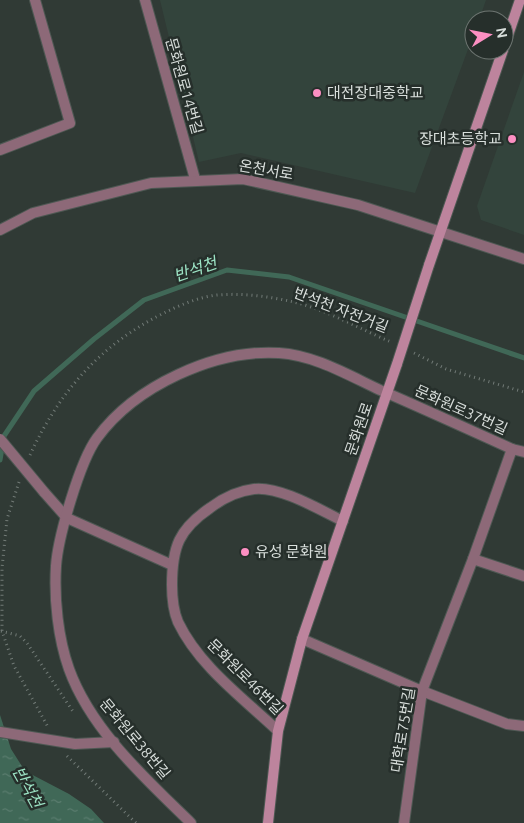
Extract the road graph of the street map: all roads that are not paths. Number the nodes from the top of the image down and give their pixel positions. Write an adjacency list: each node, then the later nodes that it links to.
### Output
1 (35, 0): 6 (street)
2 (145, 0): 7 (street, 문화원로14번길)
3 (520, 0): 4 (street, 문화원로)
4 (514, 17)
5 (499, 60): 9 (street, 문화원로)
6 (0, 150)
7 (195, 179): 8 (street, 온천서로); 9 (street, 온천서로)
8 (0, 230)
9 (441, 231): 10 (street, 온천서로); 11 (street, 문화원로, bridge)
10 (524, 259)
11 (387, 393): 13 (street, 문화원로37번길); 15 (street, 문화원로38번길); 16 (street, 문화원로)
12 (0, 439): 15 (street, bridge)
13 (512, 449): 14 (street, 문화원로37번길); 17 (street, 대학로75번길)
14 (524, 452)
15 (66, 518): 18 (street); 25 (street, 문화원로38번길)
16 (343, 520): 18 (street, 문화원로46번길); 20 (street, 문화원로)
17 (473, 559): 19 (street); 21 (street, 대학로75번길)
18 (172, 565): 23 (street, 문화원로46번길)
19 (524, 576)
20 (302, 639): 21 (street); 23 (street, 문화원로)
21 (422, 691): 22 (street); 28 (street, 대학로75번길)
22 (524, 726)
23 (278, 730): 27 (street, 문화원로)
24 (0, 732): 25 (street, bridge)
25 (114, 742): 26 (street, 문화원로38번길)
26 (191, 823)
27 (268, 823)
28 (404, 823)

